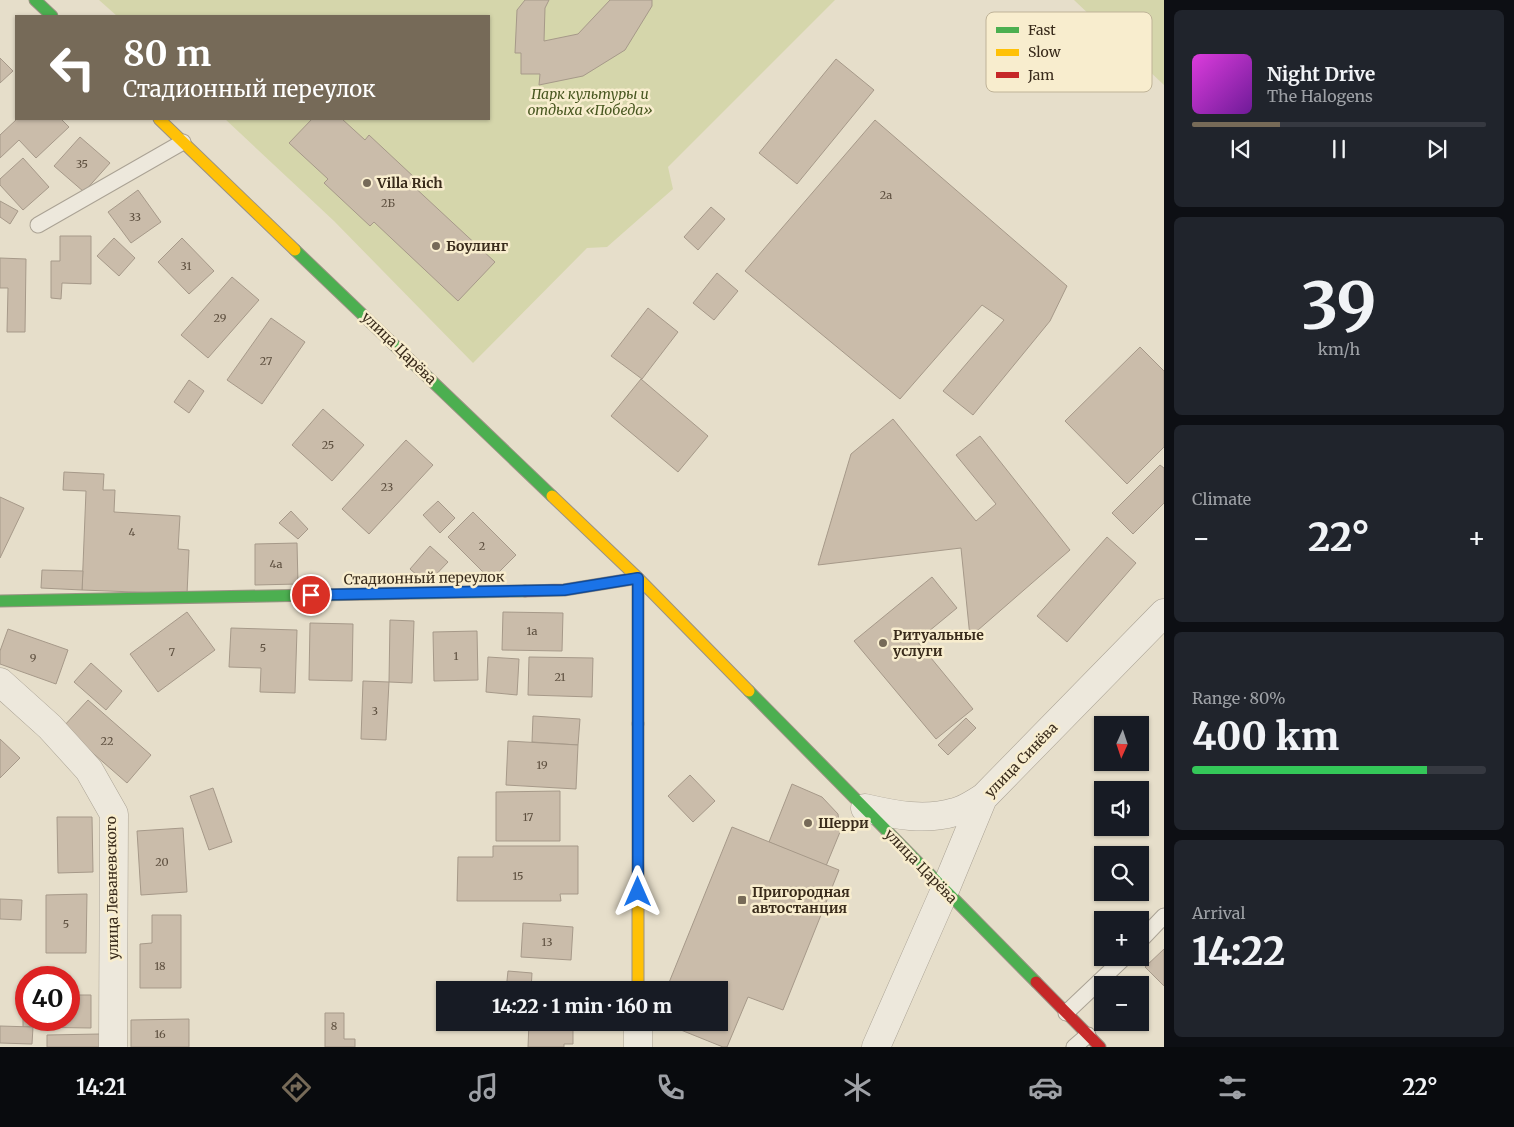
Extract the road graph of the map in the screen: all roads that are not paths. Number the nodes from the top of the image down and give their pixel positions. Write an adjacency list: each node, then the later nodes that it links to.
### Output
1 (35, 0): 2 (main road)
2 (51, 15)
3 (160, 120): 4 (main road, улица Царёва)
4 (183, 142): 5 (lane); 6 (main road, улица Царёва)
5 (38, 225)
6 (638, 578): 7 (main road, Стадионный переулок); 11 (main road, улица Царёва); 16 (main road)
7 (0, 601)
8 (1164, 613): 10 (street, улица Синёва)
9 (0, 682): 20 (street, улица Леваневского)
10 (983, 798): 11 (street); 12 (street, улица Синёва)
11 (865, 808): 12 (main road, улица Царёва)
12 (945, 890): 17 (main road, улица Царёва); 22 (street, улица Синёва)
13 (1164, 916): 14 (lane)
14 (1149, 932)
15 (1116, 966): 17 (lane)
16 (638, 981)
17 (1066, 1013): 19 (main road, улица Царёва)
18 (638, 1031): 21 (street)
19 (1088, 1035): 23 (lane); 24 (main road, улица Царёва)
20 (113, 1047)
21 (638, 1047)
22 (876, 1047)
23 (1074, 1047)
24 (1100, 1047)

